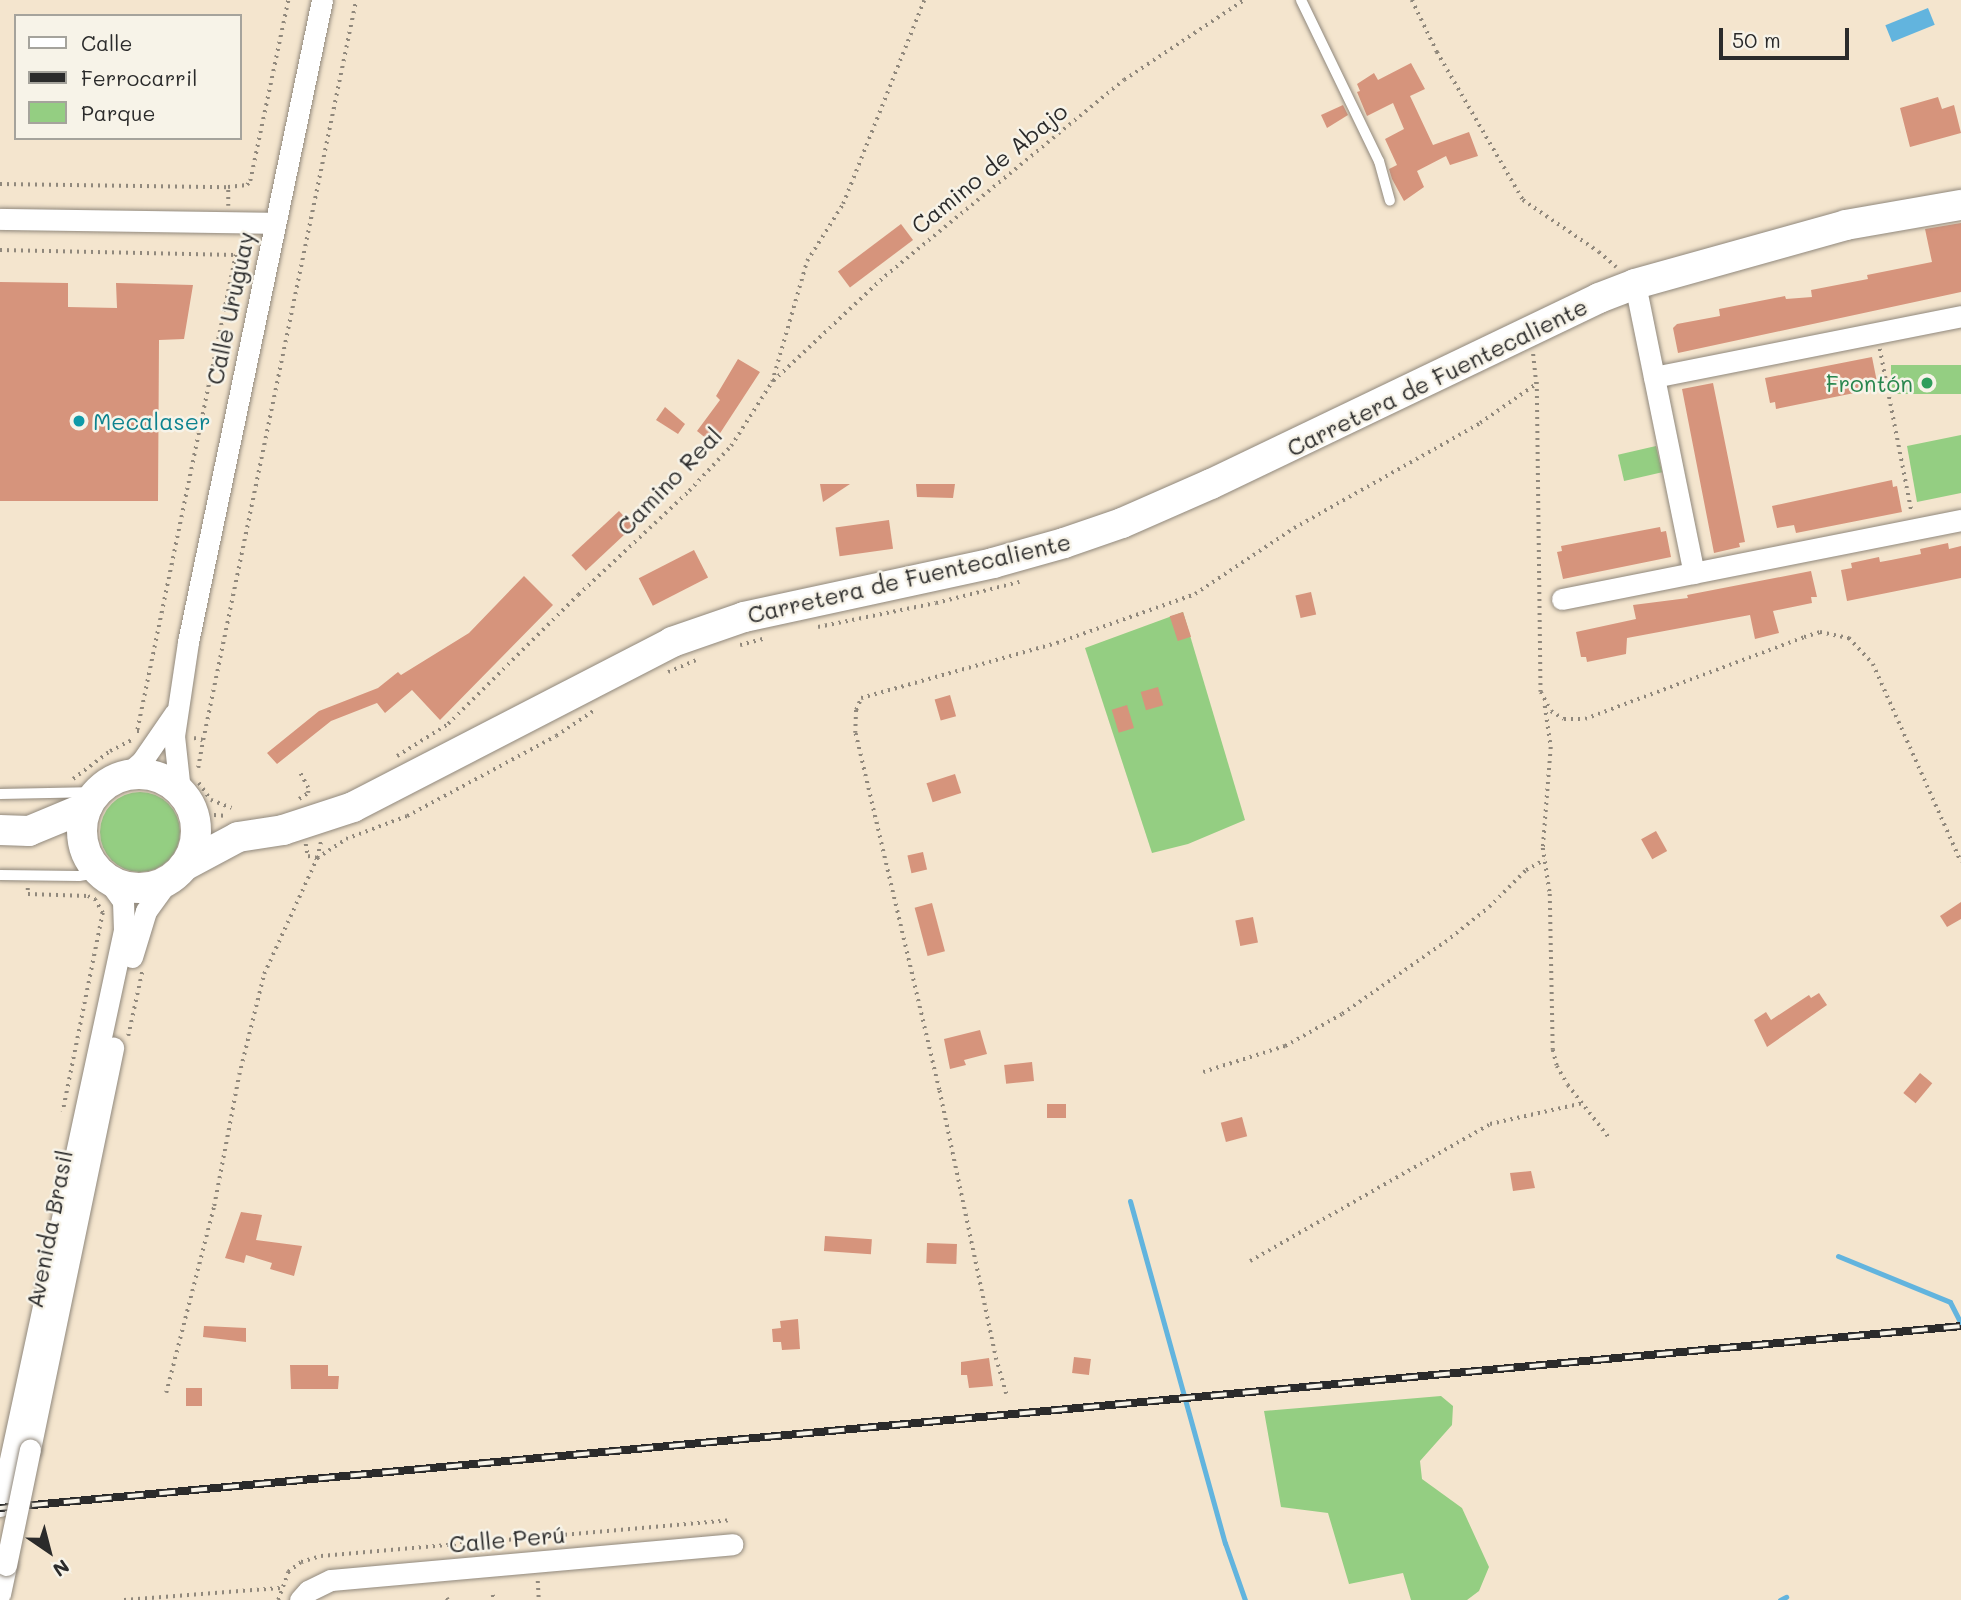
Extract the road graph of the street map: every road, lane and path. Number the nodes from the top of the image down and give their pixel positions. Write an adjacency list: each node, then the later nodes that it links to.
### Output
1 (288, 0): 7 (path)
2 (322, 0): 11 (street, Calle Uruguay)
3 (924, 0): 17 (path, Camino Real)
4 (1244, 0): 17 (path, Camino de Abajo)
5 (1301, 0): 8 (lane)
6 (1412, 0): 12 (path)
7 (0, 184)
8 (1390, 201)
9 (1961, 205): 12 (main road, Carretera de Fuentecaliente)
10 (0, 219): 11 (street)
11 (275, 223): 23 (street, Calle Uruguay)
12 (1635, 284): 14 (main road, Carretera de Fuentecaliente); 16 (street)
13 (1961, 316): 15 (street)
14 (1531, 331): 22 (path); 34 (main road, Carretera de Fuentecaliente); 54 (path)
15 (1877, 332): 16 (street); 19 (path)
16 (1654, 377): 20 (street)
17 (772, 382): 26 (path, Camino Real)
18 (1961, 520): 19 (street)
19 (1915, 529): 20 (street)
20 (1694, 573): 21 (street)
21 (1562, 599)
22 (1544, 704): 39 (path); 40 (path)
23 (176, 711): 28 (street, Calle Uruguay); 32 (street, Calle Uruguay)
24 (137, 731): 29 (path)
25 (203, 740): 35 (path)
26 (390, 761)
27 (300, 773): 33 (path)
28 (126, 775): 31 (main road); 32 (main road)
29 (69, 781)
30 (0, 794): 31 (lane)
31 (93, 799): 36 (main road); 43 (main road)
32 (190, 802): 35 (main road); 35 (path); 41 (main road)
33 (293, 803)
34 (337, 814): 35 (main road, Carretera de Fuentecaliente); 38 (path)
35 (235, 821): 41 (main road, Carretera de Fuentecaliente)
36 (14, 831): 43 (main road)
37 (303, 841): 38 (path)
38 (317, 858): 53 (path)
39 (1544, 860): 48 (path); 49 (path)
40 (1961, 862)
41 (176, 874): 43 (main road); 55 (street, Avenida Brasil)
42 (0, 876): 43 (lane)
43 (99, 885): 45 (path); 55 (street, Avenida Brasil)
44 (28, 894): 50 (path)
45 (109, 917)
46 (143, 966): 47 (path)
47 (129, 1029)
48 (1203, 1072)
49 (1583, 1102): 51 (path); 52 (path)
50 (62, 1121)
51 (1610, 1139)
52 (1250, 1261)
53 (166, 1393)
54 (1006, 1394)
55 (21, 1449): 56 (street, Avenida Brasil); 60 (street, Avenida Brasil, bridge)
56 (0, 1506)
57 (729, 1520): 59 (path)
58 (729, 1545): 63 (street, Calle Perú)
59 (281, 1588): 61 (path); 62 (path)
60 (0, 1594)
61 (124, 1600)
62 (278, 1600)
63 (300, 1600)

